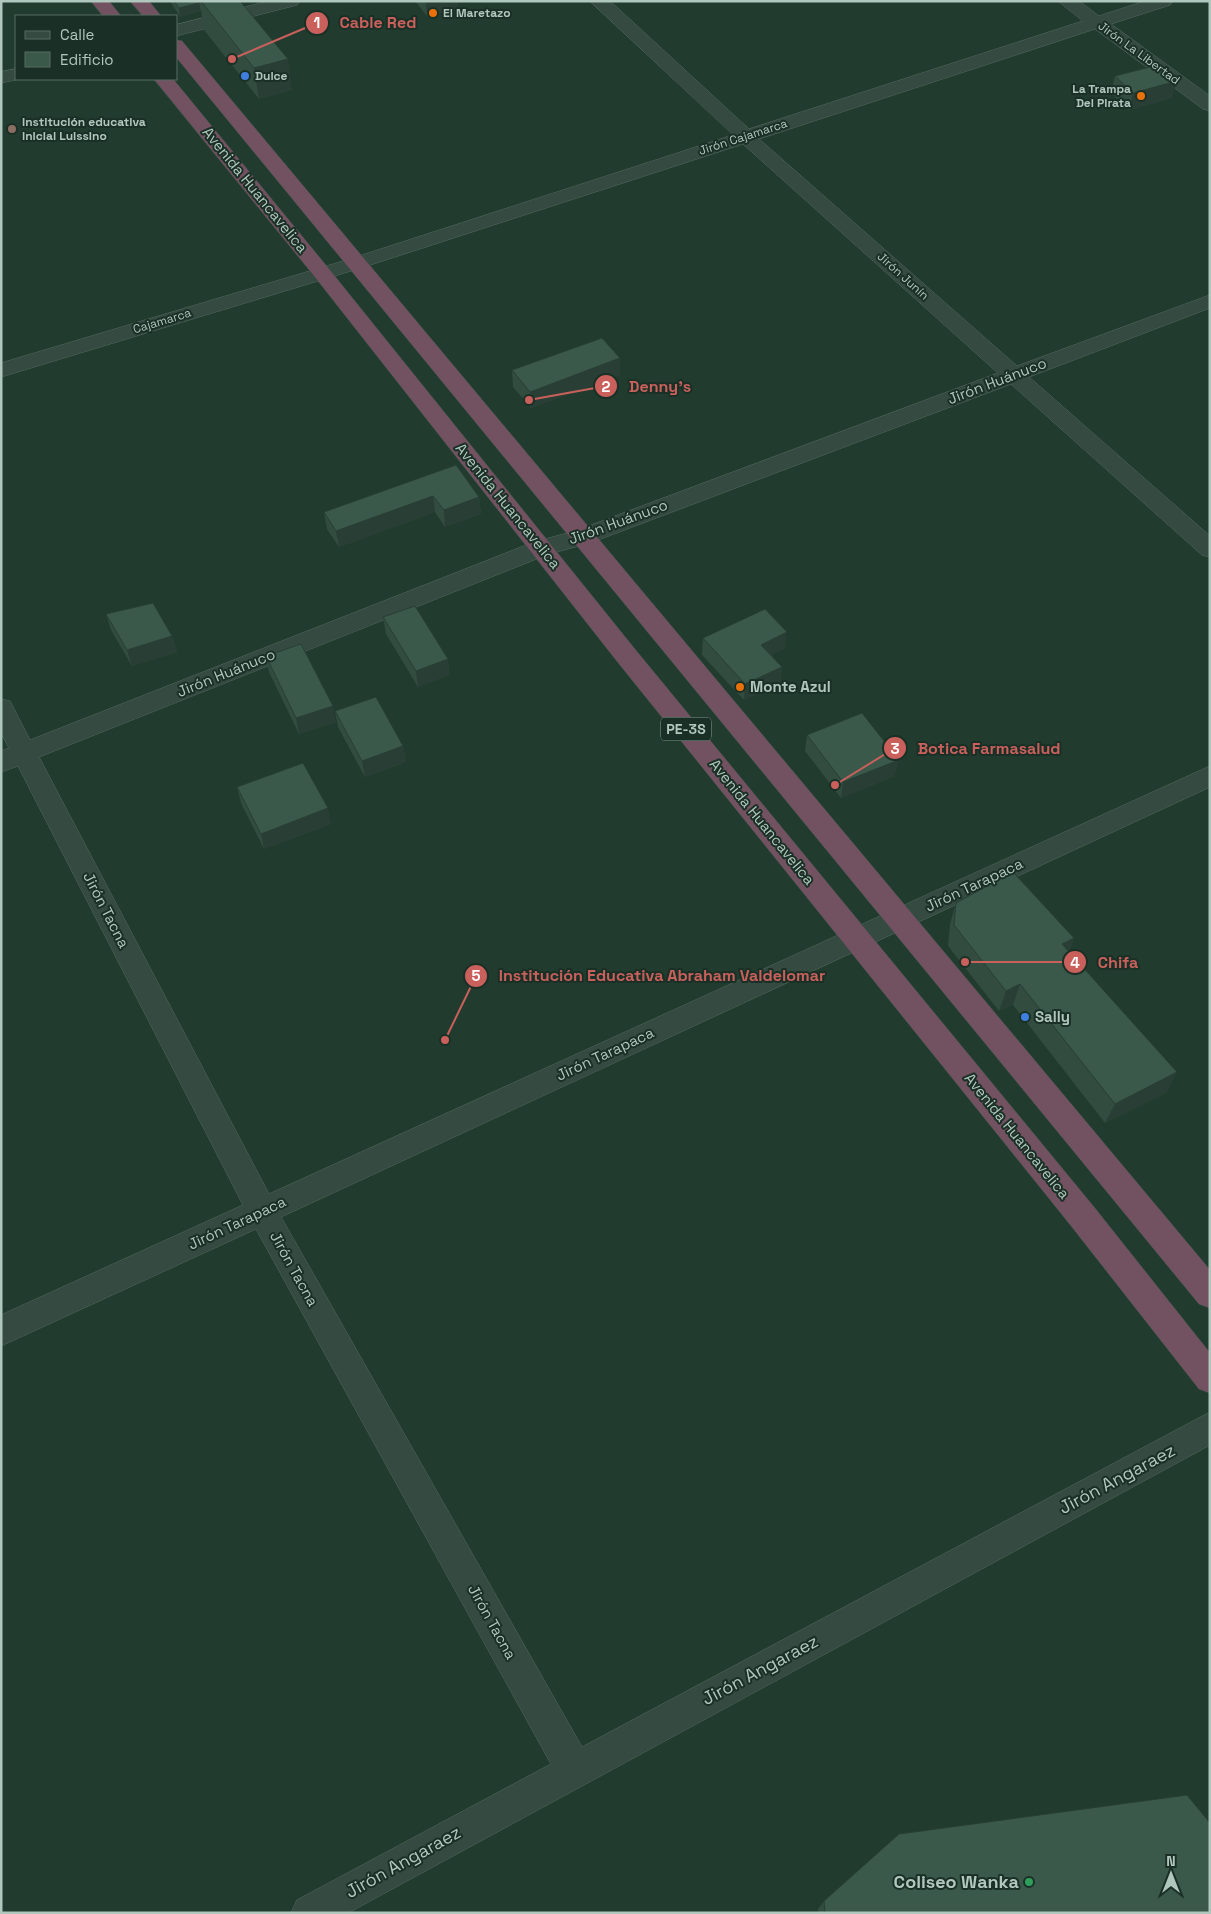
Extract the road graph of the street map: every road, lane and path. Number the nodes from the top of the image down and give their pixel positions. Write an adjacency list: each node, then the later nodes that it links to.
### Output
1 (100, 1): 8 (highway)
2 (139, 1): 9 (highway)
3 (291, 1): 7 (street)
4 (599, 1): 17 (street, Jirón Junín)
5 (1067, 1): 10 (street, Jirón La Libertad)
6 (1164, 1): 10 (street, Jirón Cajamarca)
7 (264, 5): 11 (street)
8 (111, 15)
9 (151, 15)
10 (1096, 22): 16 (street, Jirón La Libertad); 17 (street, Jirón Cajamarca)
11 (178, 31)
12 (178, 47): 18 (highway, Avenida Huancavelica / PE-3S)
13 (15, 74): 14 (street)
14 (1, 78)
15 (164, 80): 19 (highway, Avenida Huancavelica / PE-3S)
16 (1210, 104)
17 (745, 136): 18 (street, Jirón Cajamarca); 22 (street, Jirón Junín)
18 (358, 263): 19 (street, Jirón Cajamarca); 23 (highway, Avenida Huancavelica / PE-3S)
19 (322, 272): 21 (street, Cajamarca); 24 (highway, Avenida Huancavelica / PE-3S)
20 (1210, 301): 22 (street, Jirón Huánuco)
21 (1, 370)
22 (1014, 374): 23 (street, Jirón Huánuco); 25 (street, Jirón Junín)
23 (582, 537): 24 (street, Jirón Huánuco); 29 (highway, Avenida Huancavelica / PE-3S)
24 (542, 548): 27 (street, Jirón Huánuco); 30 (highway, Avenida Huancavelica / PE-3S)
25 (1210, 549)
26 (1, 708): 27 (street, Jirón Tacna)
27 (13, 758): 31 (street, Jirón Tacna)
28 (1210, 776): 29 (street, Jirón Tarapaca)
29 (899, 919): 30 (street, Jirón Tarapaca); 32 (highway, Avenida Huancavelica / PE-3S)
30 (856, 939): 31 (street, Jirón Tarapaca); 34 (highway, Avenida Huancavelica / PE-3S)
31 (262, 1211): 33 (street, Jirón Tarapaca); 36 (street, Jirón Tacna)
32 (1210, 1294)
33 (1, 1332)
34 (1210, 1378)
35 (1210, 1428): 36 (street, Jirón Angaraez)
36 (574, 1769): 37 (street, Jirón Angaraez)
37 (310, 1913)

